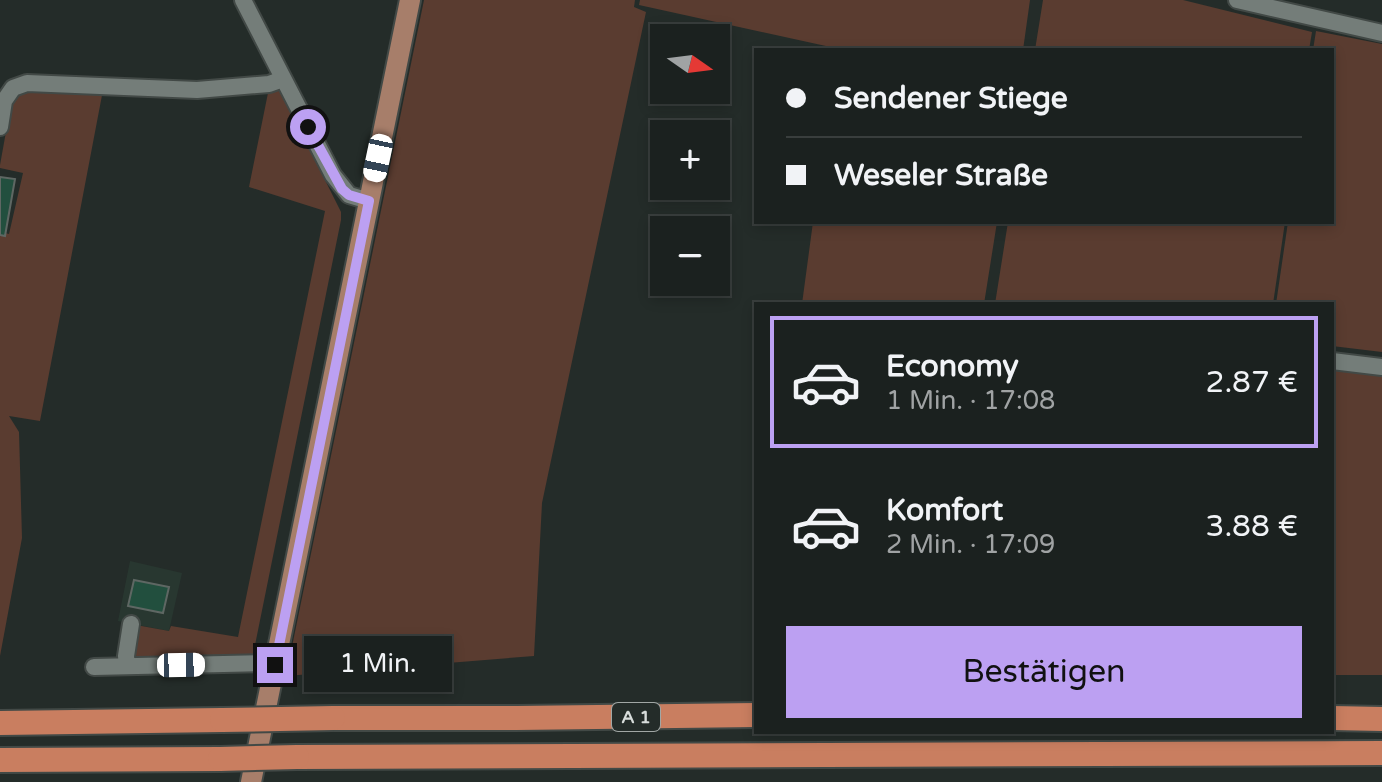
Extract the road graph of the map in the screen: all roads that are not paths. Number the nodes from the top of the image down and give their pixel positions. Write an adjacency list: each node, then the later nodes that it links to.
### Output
1 (243, 0): 5 (street)
2 (410, 0): 7 (main road)
3 (1237, 0): 4 (street)
4 (1382, 33)
5 (283, 79): 6 (street); 7 (street)
6 (0, 127)
7 (369, 201): 11 (main road)
8 (1334, 361): 9 (street)
9 (1382, 367)
10 (131, 624): 12 (street)
11 (275, 665): 12 (street); 20 (main road)
12 (127, 666): 13 (street)
13 (94, 667)
14 (754, 715): 17 (highway, A 1, bridge)
15 (1334, 718): 16 (highway)
16 (1382, 719)
17 (0, 723)
18 (1382, 753): 19 (highway, A 1, bridge)
19 (0, 760)
20 (251, 782)

